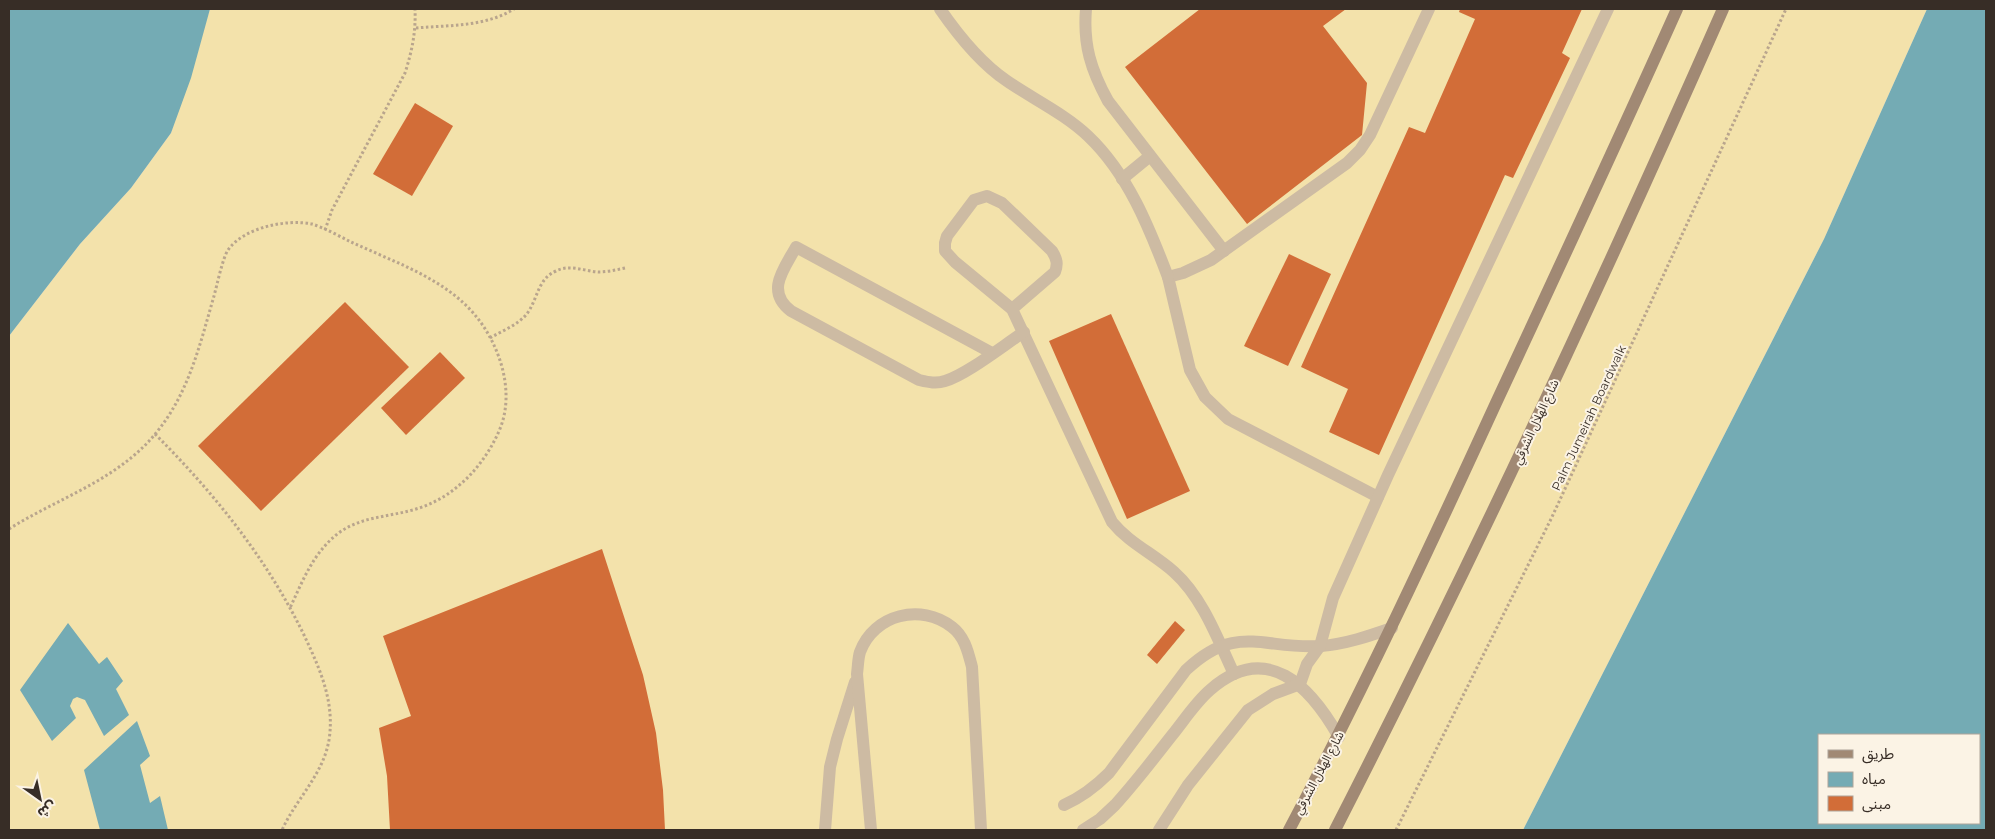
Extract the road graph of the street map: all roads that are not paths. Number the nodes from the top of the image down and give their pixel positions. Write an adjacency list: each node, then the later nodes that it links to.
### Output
1 (940, 9): 8 (street)
2 (1086, 9): 7 (street)
3 (1429, 9): 9 (street)
4 (1608, 9): 14 (street)
5 (1677, 9): 15 (main road, شارع الهلال الشرقي)
6 (1723, 9): 29 (main road, شارع الهلال الشرقي)
7 (1150, 156): 8 (street); 9 (street)
8 (1122, 179): 10 (street)
9 (1224, 251): 10 (street)
10 (1168, 277): 14 (street)
11 (1012, 309): 11 (street); 12 (street)
12 (1024, 332): 13 (street); 16 (street)
13 (992, 353): 13 (street)
14 (1378, 497): 17 (street)
15 (1392, 628): 17 (street); 21 (main road, شارع الهلال الشرقي)
16 (1220, 646): 17 (street); 19 (street); 22 (street)
17 (1320, 646): 20 (street)
18 (857, 674): 23 (street); 24 (street); 25 (street)
19 (1234, 674): 20 (street); 26 (street)
20 (1300, 684): 21 (street); 27 (street)
21 (1339, 737): 28 (main road, شارع الهلال الشرقي)
22 (1064, 805)
23 (825, 830)
24 (871, 830)
25 (981, 830)
26 (1083, 830)
27 (1159, 830)
28 (1289, 830)
29 (1336, 830)

